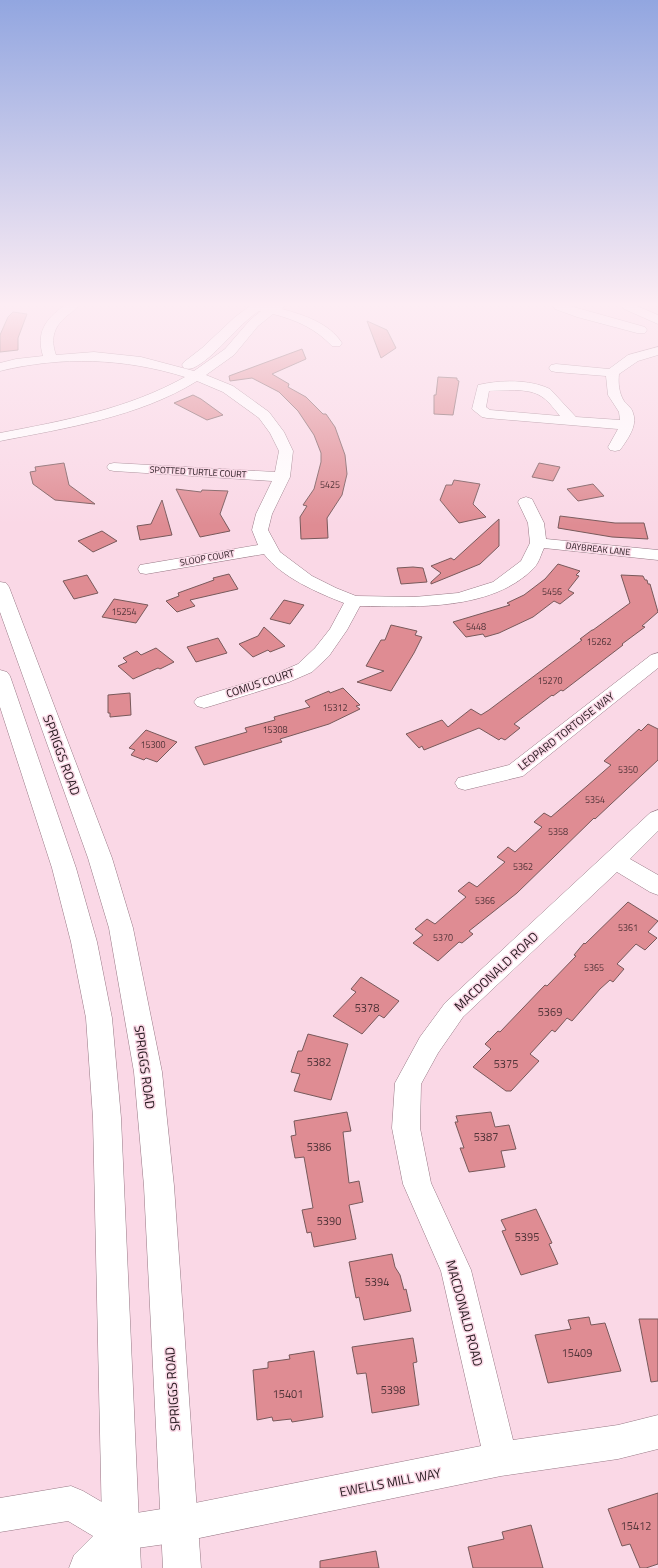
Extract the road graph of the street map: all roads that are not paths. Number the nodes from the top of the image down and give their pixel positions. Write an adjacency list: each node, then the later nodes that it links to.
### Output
1 (163, 379): 7 (street)
2 (190, 379): 8 (street)
3 (204, 379): 11 (street)
4 (612, 379): 6 (street)
5 (571, 420): 5 (street); 6 (street)
6 (626, 425): 9 (street)
7 (0, 426)
8 (0, 437)
9 (614, 447)
10 (114, 467): 11 (street, SPOTTED TURTLE COURT)
11 (282, 477): 14 (street)
12 (526, 502): 13 (street)
13 (538, 543): 15 (street, DAYBREAK LANE); 18 (street)
14 (268, 548): 16 (street, SLOOP COURT); 18 (street)
15 (658, 555)
16 (146, 569)
17 (0, 587): 29 (main road, SPRIGGS ROAD)
18 (354, 601): 21 (street, COMUS COURT)
19 (658, 659): 22 (street, LEOPARD TORTOISE WAY)
20 (1, 679): 30 (main road)
21 (204, 702)
22 (465, 783)
23 (658, 818): 24 (street, MACDONALD ROAD)
24 (615, 860): 25 (street); 27 (street, MACDONALD ROAD)
25 (658, 886)
26 (658, 1432): 27 (street, EWELLS MILL WAY)
27 (501, 1459): 29 (street, EWELLS MILL WAY)
28 (0, 1515): 30 (street)
29 (180, 1524): 30 (street, EWELLS MILL WAY); 33 (main road, SPRIGGS ROAD)
30 (121, 1533): 31 (street); 32 (main road)
31 (87, 1568)
32 (122, 1568)
33 (182, 1568)

